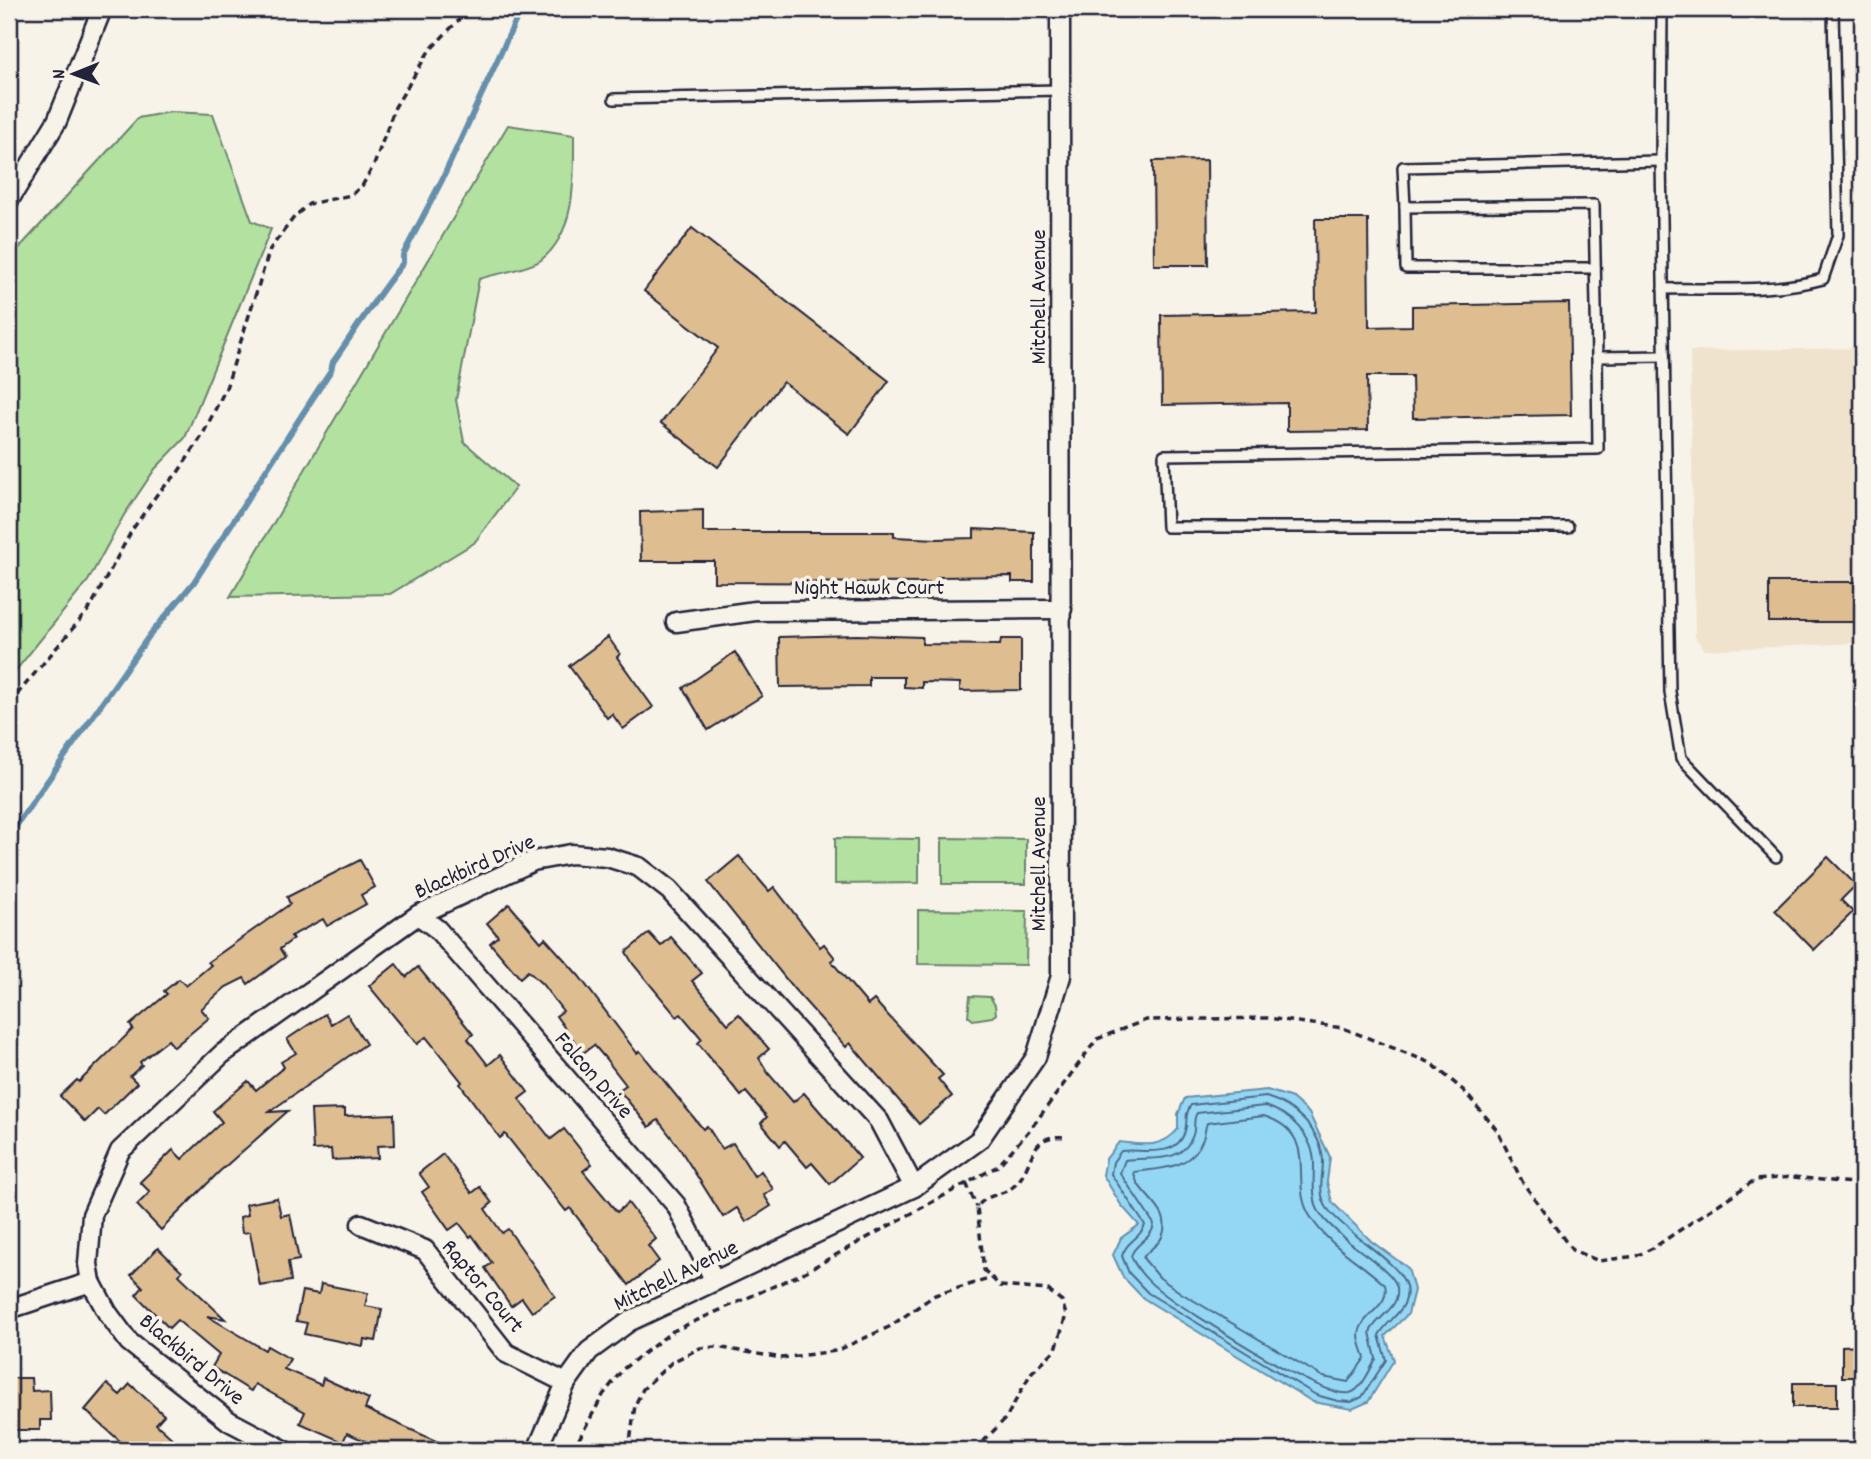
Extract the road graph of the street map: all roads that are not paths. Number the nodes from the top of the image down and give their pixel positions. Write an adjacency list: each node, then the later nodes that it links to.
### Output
1 (102, 9): 8 (street)
2 (1060, 9): 5 (street, Mitchell Avenue)
3 (1662, 9): 7 (lane)
4 (1833, 9): 11 (lane)
5 (1061, 90): 6 (lane); 15 (street, Mitchell Avenue)
6 (614, 99)
7 (1661, 162): 9 (lane); 11 (lane)
8 (9, 200)
9 (1405, 207): 10 (lane); 10 (lane)
10 (1595, 268): 13 (lane)
11 (1663, 289): 12 (lane)
12 (1664, 356): 13 (lane); 17 (lane)
13 (1597, 357): 14 (lane)
14 (1568, 527)
15 (1062, 609): 16 (street, Night Hawk Court); 19 (street, Mitchell Avenue)
16 (676, 622)
17 (1776, 858)
18 (418, 915): 19 (street, Blackbird Drive); 21 (street, Falcon Drive); 22 (street, Blackbird Drive)
19 (914, 1186): 21 (street, Mitchell Avenue)
20 (361, 1224): 24 (street, Raptor Court)
21 (715, 1281): 24 (street, Mitchell Avenue)
22 (91, 1282): 23 (street); 25 (street, Blackbird Drive)
23 (9, 1309)
24 (566, 1383): 26 (street, Mitchell Avenue)
25 (284, 1450)
26 (537, 1450)

